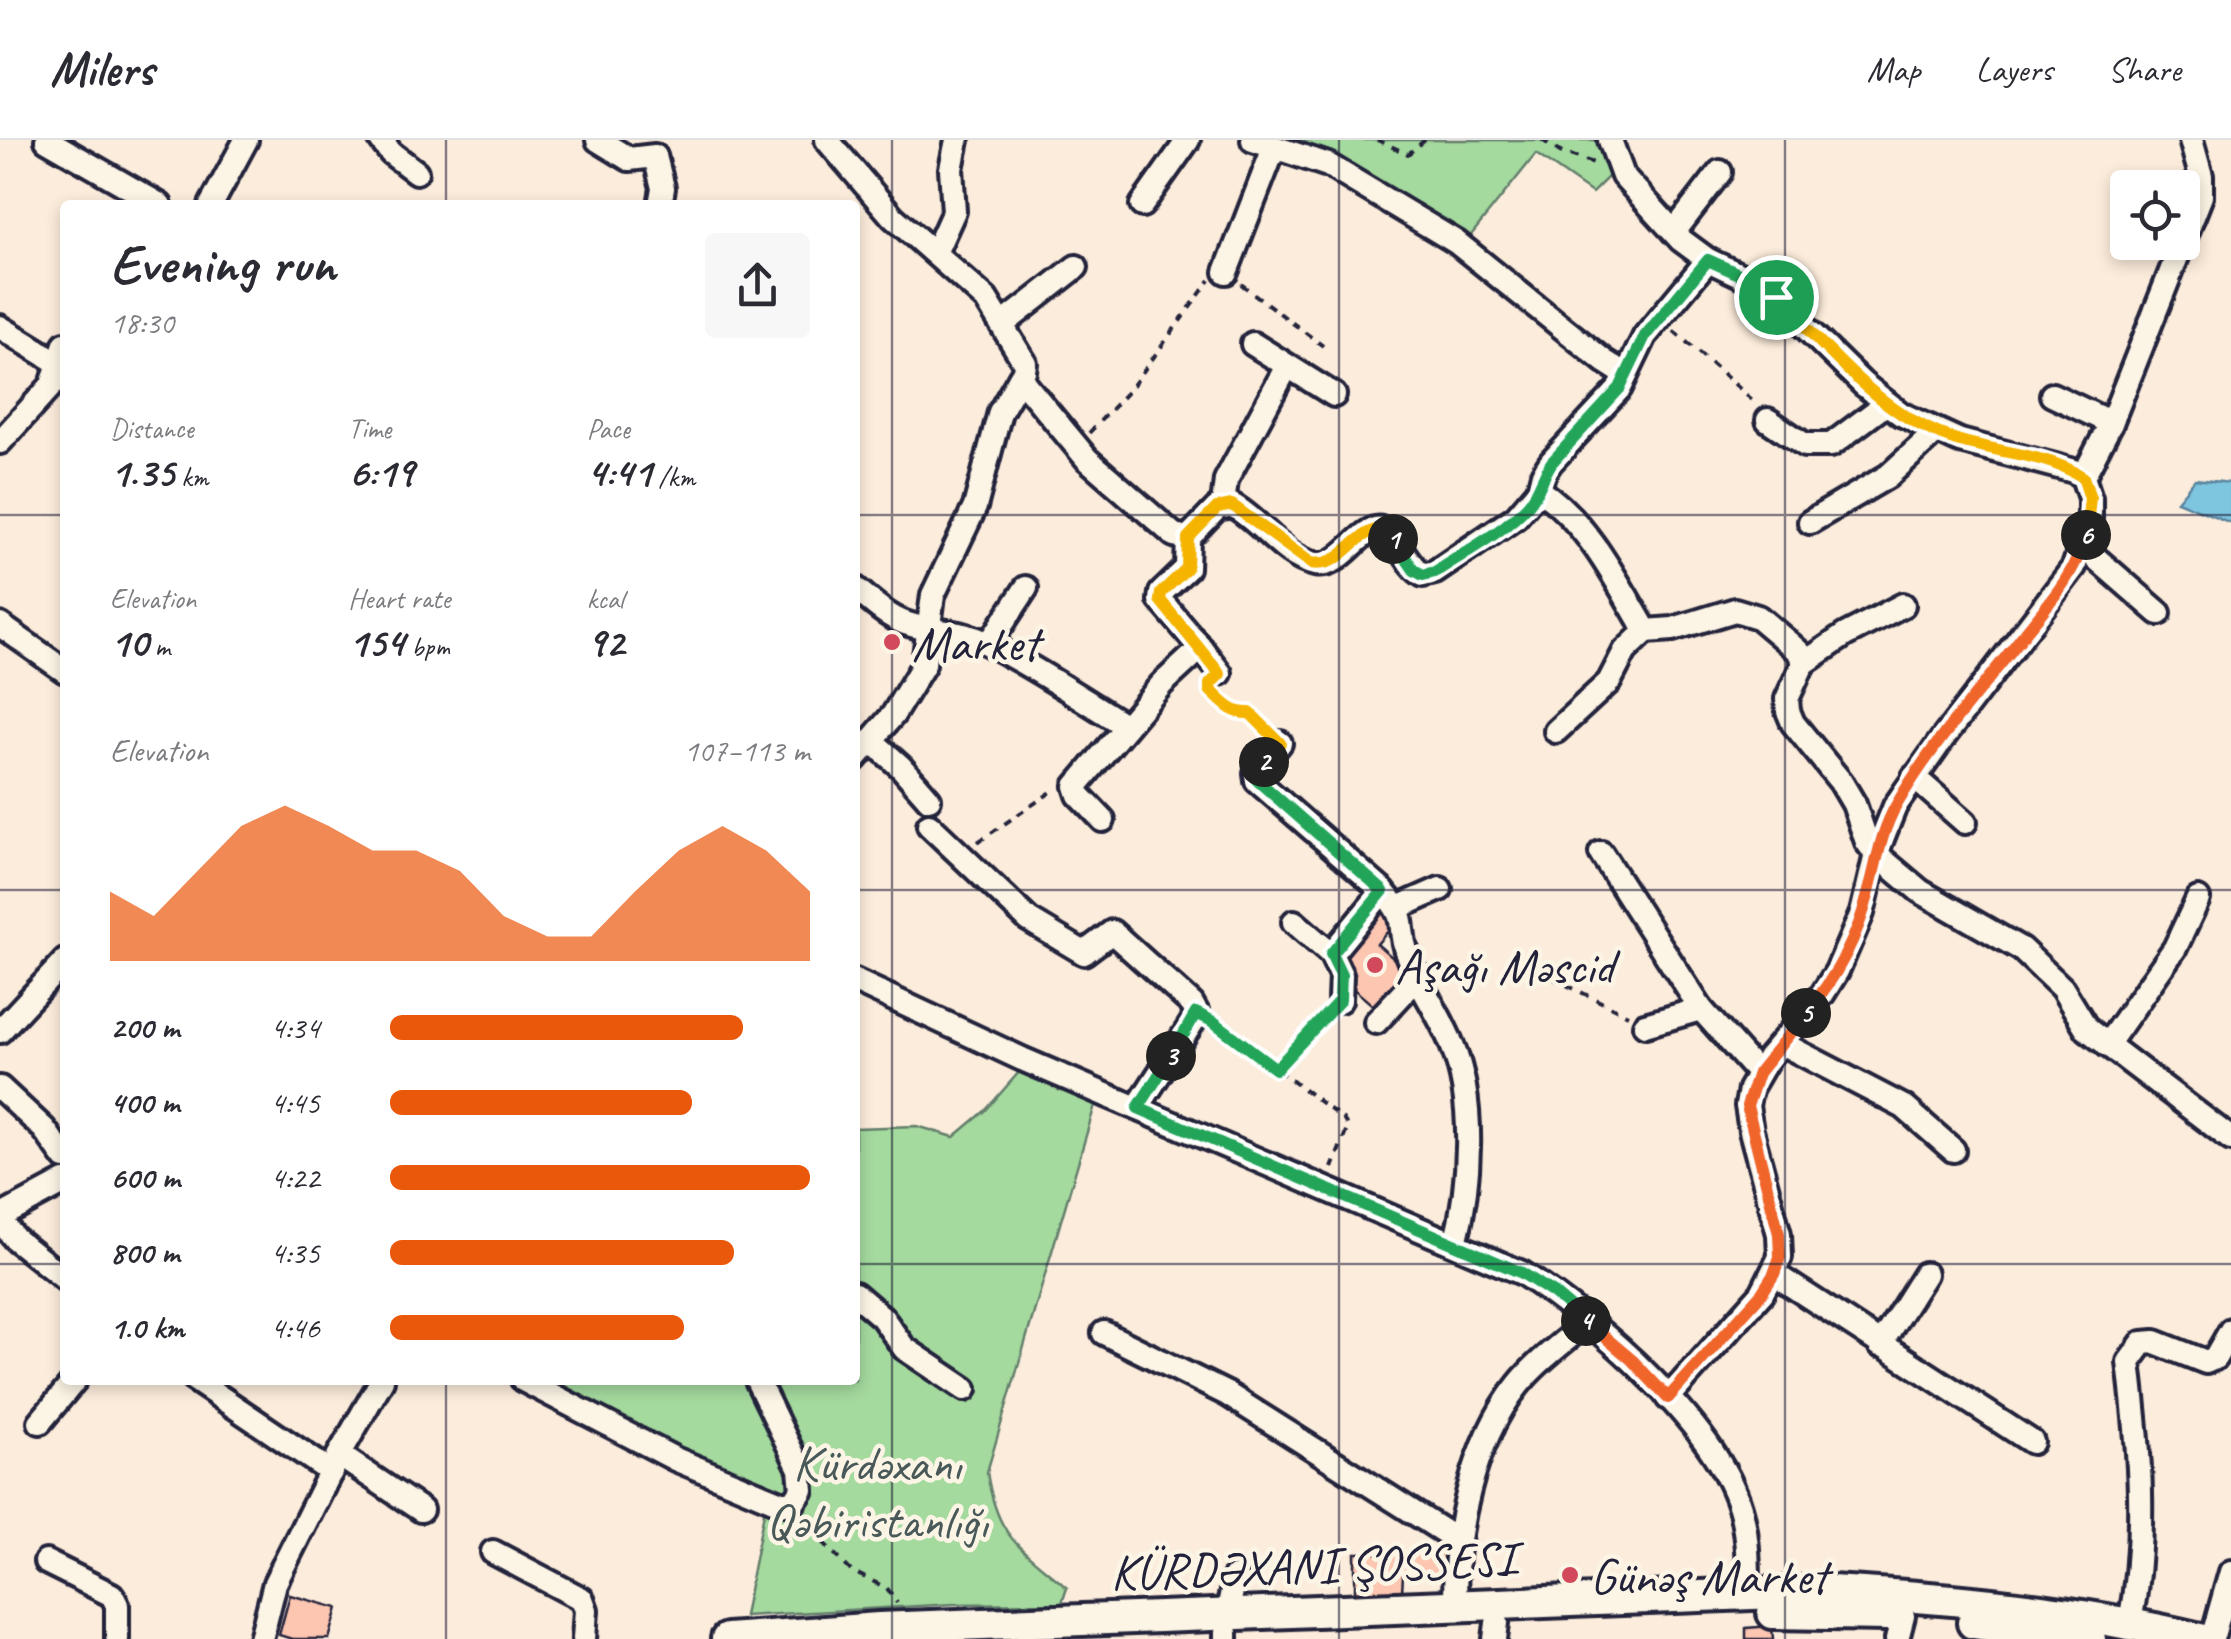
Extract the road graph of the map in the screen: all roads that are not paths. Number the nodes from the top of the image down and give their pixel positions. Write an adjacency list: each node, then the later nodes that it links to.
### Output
1 (246, 140): 15 (street)
2 (381, 140): 12 (street)
3 (598, 140): 11 (street)
4 (827, 140): 19 (street)
5 (956, 140): 19 (street)
6 (1188, 140): 17 (street)
7 (1610, 140): 18 (street)
8 (2192, 140): 35 (street)
9 (60, 143): 14 (street)
10 (1264, 144): 22 (street); 29 (street)
11 (651, 148): 16 (street)
12 (416, 172)
13 (1720, 172): 18 (street)
14 (152, 200)
15 (214, 200)
16 (661, 200)
17 (1142, 205)
18 (1674, 232): 20 (street)
19 (935, 254): 23 (street)
20 (1708, 260): 29 (street); 33 (street)
21 (1076, 267): 23 (street)
22 (1226, 272)
23 (1003, 324): 30 (street)
24 (0, 326): 26 (street)
25 (1253, 344): 28 (street)
26 (60, 353)
27 (60, 362): 37 (street)
28 (1286, 368): 32 (street); 40 (street)
29 (1626, 375): 39 (street)
30 (1020, 378): 42 (street); 49 (street)
31 (2052, 395): 35 (street)
32 (1334, 396)
33 (1886, 403): 34 (street); 36 (street)
34 (1768, 420)
35 (2111, 424): 38 (street)
36 (1936, 432): 38 (street); 41 (street)
37 (0, 442)
38 (2083, 477): 43 (street)
39 (1539, 490): 40 (street); 50 (street)
40 (1223, 505): 42 (street)
41 (1810, 522)
42 (1188, 538): 52 (street)
43 (2083, 547): 47 (street); 61 (street)
44 (1026, 588): 51 (street)
45 (860, 592): 49 (street)
46 (1904, 604): 54 (street)
47 (2159, 613)
48 (0, 624): 53 (street)
49 (928, 630): 51 (street); 58 (street)
50 (1646, 631): 54 (street); 57 (street)
51 (989, 644): 56 (street)
52 (1201, 648): 55 (street); 56 (street)
53 (60, 661)
54 (1802, 664): 67 (street)
55 (1220, 674)
56 (1126, 726): 63 (street)
57 (1556, 731)
58 (873, 742): 60 (street); 62 (street)
59 (1280, 743): 70 (street)
60 (860, 754)
61 (1914, 777): 64 (street); 67 (street)
62 (929, 799)
63 (1104, 820)
64 (1965, 822)
65 (929, 826): 85 (street)
66 (1601, 853): 77 (street)
67 (1876, 854): 81 (street); 82 (street)
68 (1440, 890): 70 (street)
69 (2198, 899): 82 (street)
70 (1390, 900): 72 (street); 74 (street)
71 (1294, 922): 72 (street)
72 (1331, 954): 76 (street)
73 (60, 965): 80 (street)
74 (1419, 976): 78 (street); 91 (street)
75 (860, 982): 85 (street)
76 (1340, 1000)
77 (1702, 1009): 79 (street); 83 (street)
78 (1376, 1022)
79 (1645, 1025)
80 (0, 1031)
81 (1781, 1043): 83 (street); 87 (street)
82 (2107, 1045): 86 (street)
83 (1758, 1073): 92 (street)
84 (0, 1088): 88 (street)
85 (1138, 1108): 91 (street)
86 (2231, 1140)
87 (1953, 1150)
88 (60, 1151)
89 (60, 1185): 90 (street)
90 (0, 1218): 94 (street)
91 (1455, 1244): 96 (street)
92 (1774, 1274): 99 (street); 106 (street)
93 (1925, 1274): 99 (street)
94 (60, 1275)
95 (860, 1298): 105 (street)
96 (1587, 1322): 106 (street); 111 (street)
97 (2231, 1330): 118 (street)
98 (1104, 1333): 111 (street)
99 (1880, 1345): 108 (street)
100 (72, 1385): 107 (street)
101 (203, 1385): 109 (street)
102 (379, 1385): 109 (street)
103 (532, 1385): 104 (street)
104 (759, 1385)
105 (966, 1388)
106 (1668, 1398): 116 (street)
107 (40, 1422)
108 (2032, 1442)
109 (335, 1464): 110 (street); 124 (street)
110 (421, 1510)
111 (1457, 1540): 117 (street)
112 (493, 1552): 125 (street)
113 (46, 1562): 123 (street)
114 (2231, 1572): 130 (street)
115 (1235, 1577): 120 (street)
116 (1748, 1603): 117 (main road); 118 (main road); 119 (main road); 122 (main road)
117 (1455, 1606): 120 (main road)
118 (2130, 1624): 129 (main road)
119 (1900, 1627): 128 (main road)
120 (1226, 1629): 121 (main road); 122 (main road); 127 (main road)
121 (886, 1631): 126 (main road)
122 (1496, 1631)
123 (117, 1639)
124 (261, 1639)
125 (584, 1639)
126 (727, 1639)
127 (1076, 1639)
128 (2090, 1639)
129 (2200, 1639)
130 (2212, 1639)

